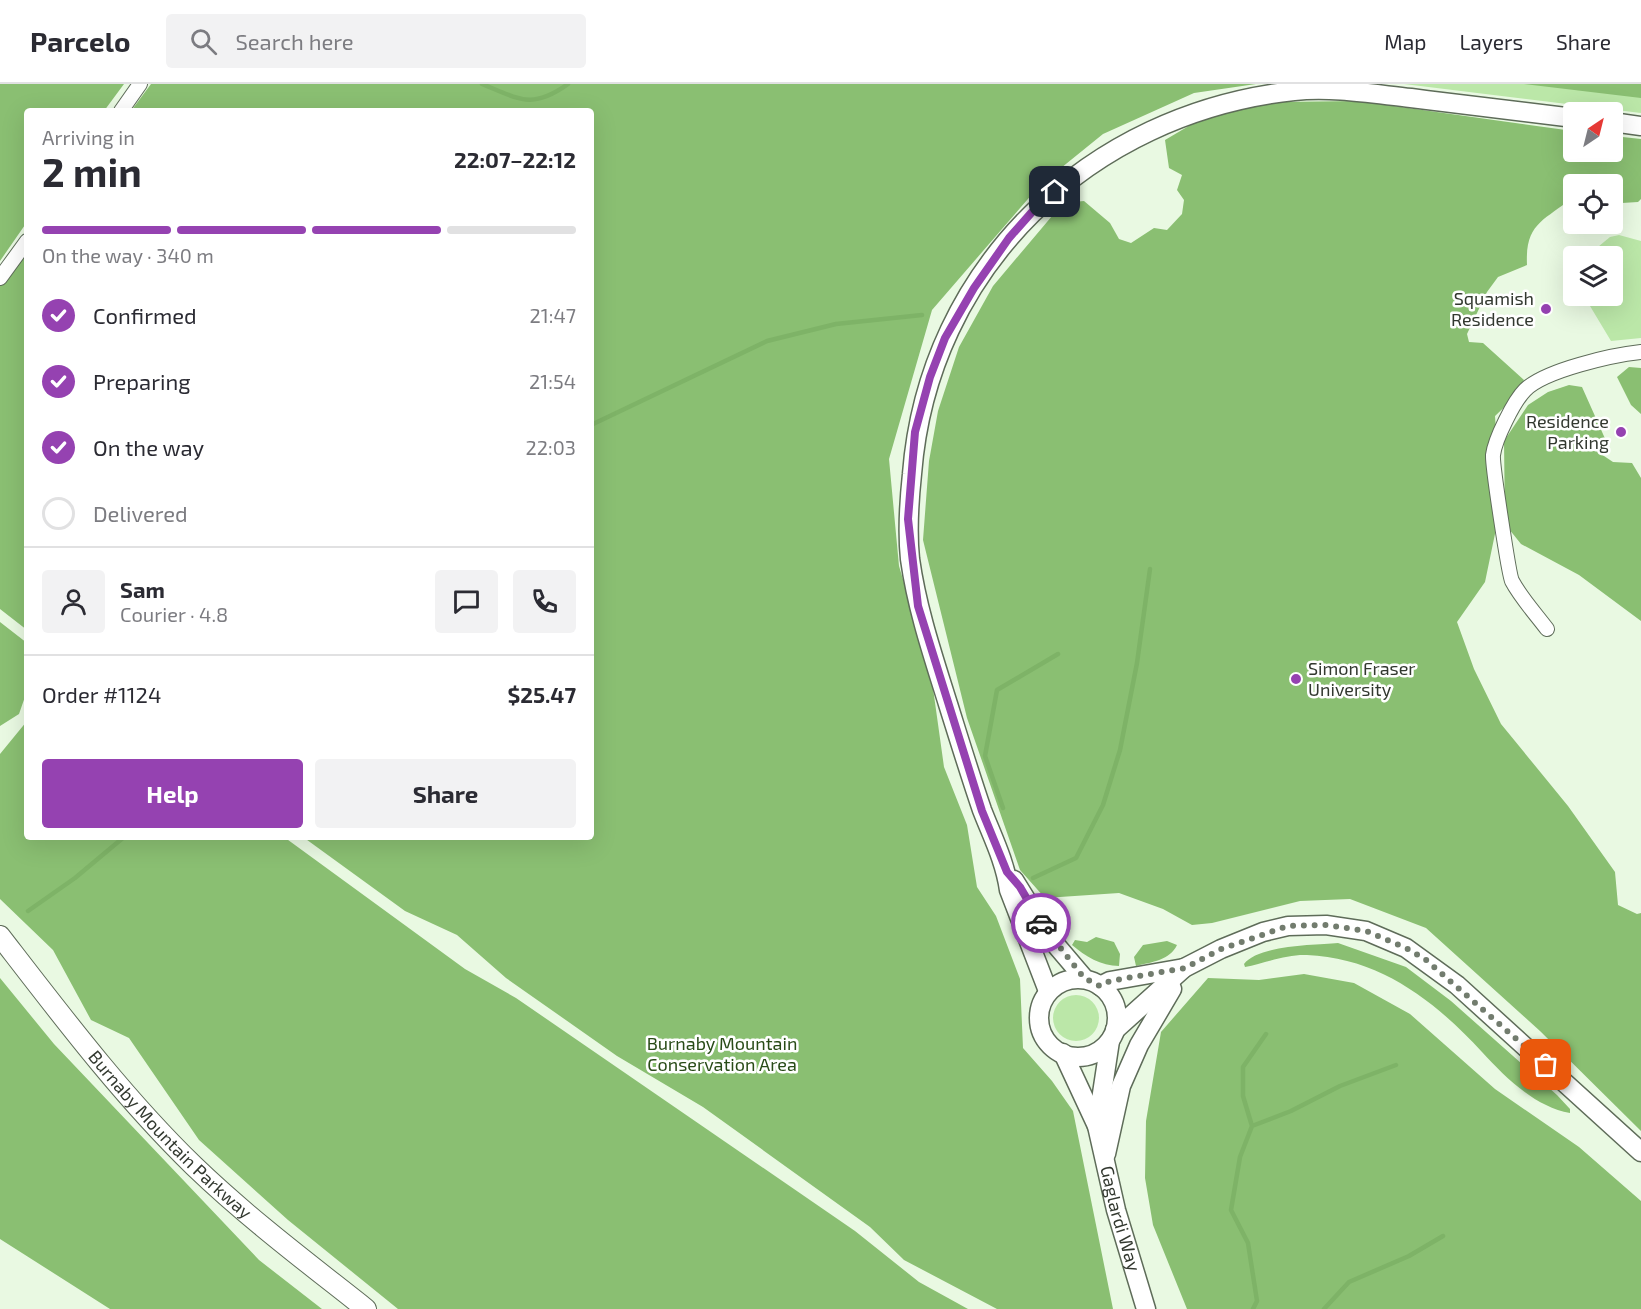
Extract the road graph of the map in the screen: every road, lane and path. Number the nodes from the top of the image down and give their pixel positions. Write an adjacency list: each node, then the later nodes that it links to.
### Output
1 (140, 84): 2 (street)
2 (123, 108)
3 (1563, 117): 10 (street)
4 (1623, 124): 5 (street)
5 (1641, 126)
6 (24, 245): 7 (street)
7 (0, 278)
8 (1641, 352): 9 (street)
9 (1547, 629)
10 (1007, 872): 13 (street); 14 (street)
11 (0, 936): 20 (main road, Burnaby Mountain Parkway)
12 (1185, 968): 13 (street); 15 (street); 18 (street); 19 (street)
13 (1092, 982): 14 (street); 15 (street)
14 (1048, 991): 16 (street)
15 (1112, 1036): 16 (street); 17 (street, Gaglardi Way)
16 (1063, 1053): 17 (street, Gaglardi Way)
17 (1097, 1126): 19 (street, Gaglardi Way)
18 (1641, 1152)
19 (1105, 1161): 21 (street, Gaglardi Way)
20 (366, 1309)
21 (1146, 1309)

